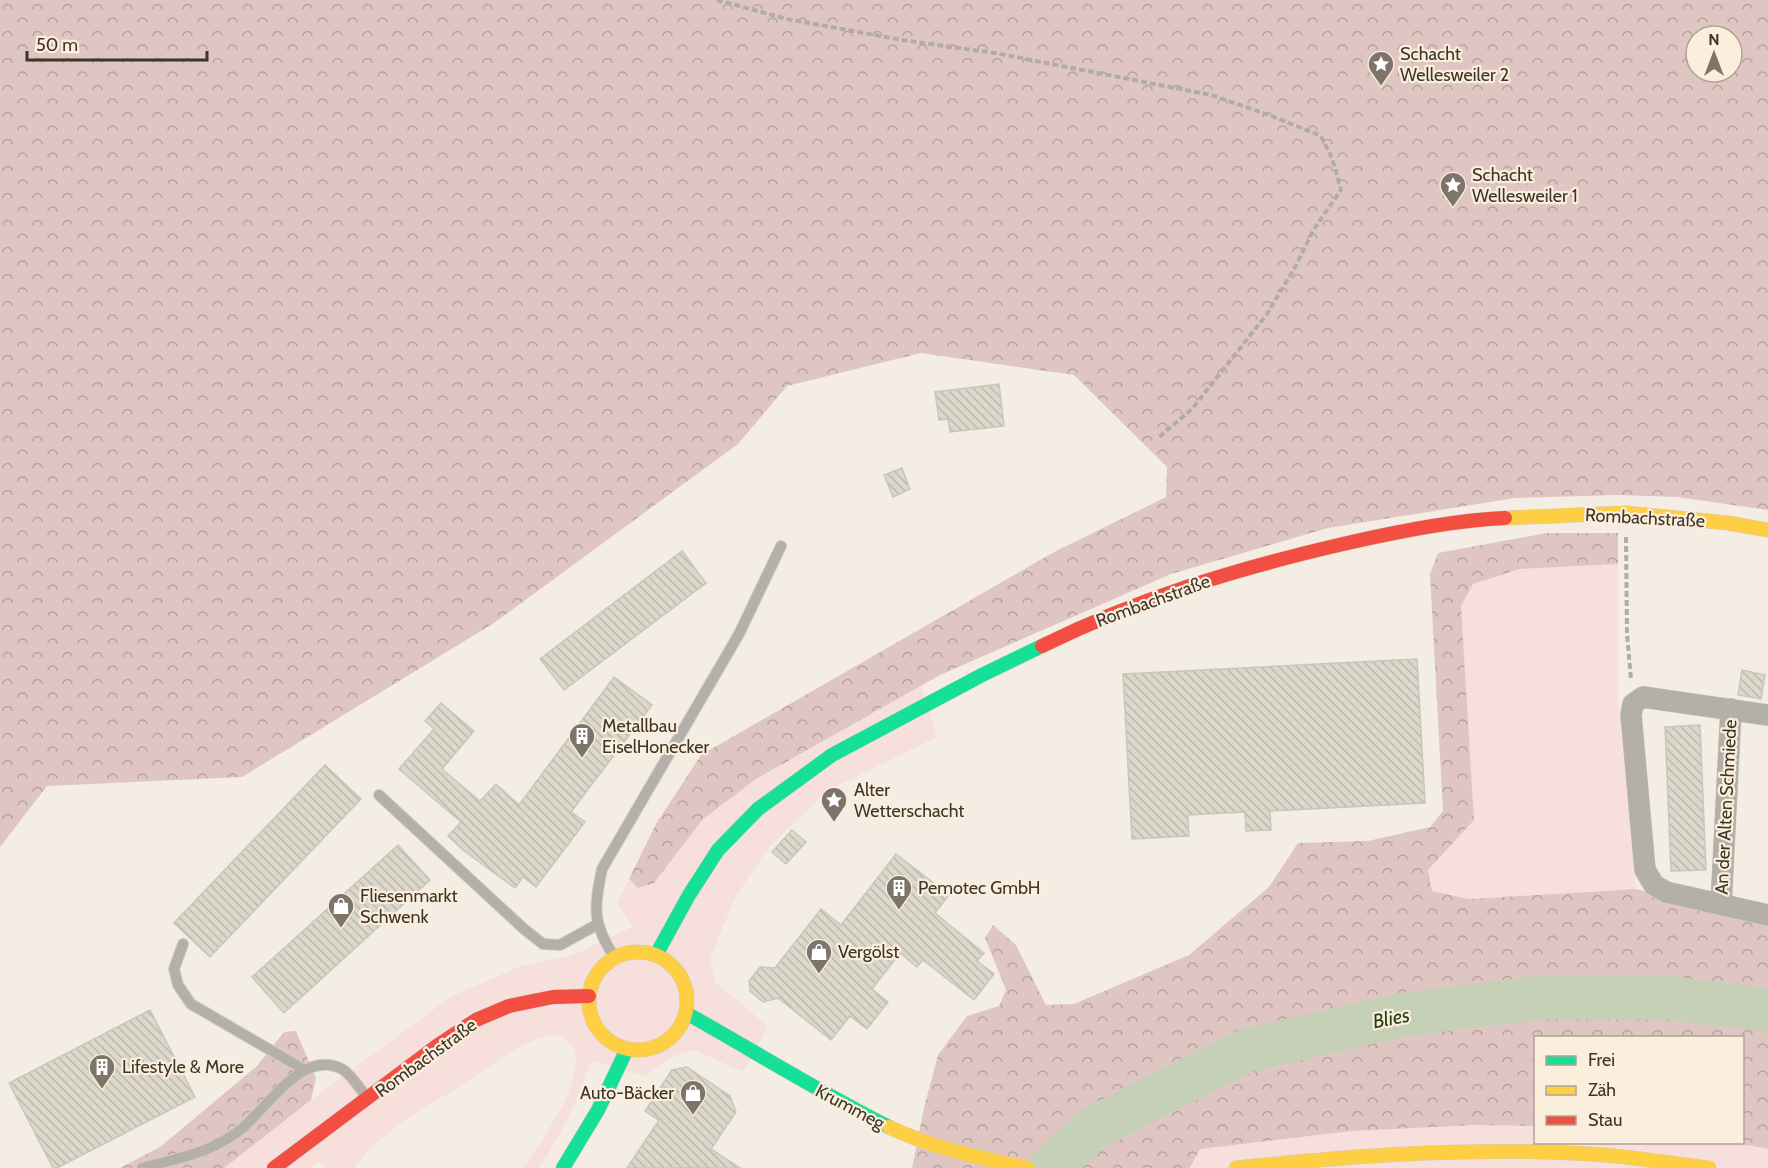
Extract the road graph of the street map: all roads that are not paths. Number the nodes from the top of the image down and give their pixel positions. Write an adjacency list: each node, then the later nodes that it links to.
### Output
1 (1768, 530): 10 (main road, Rombachstraße)
2 (781, 546): 8 (lane)
3 (1731, 709): 4 (street, An der Alten Schmiede); 6 (street, An der Alten Schmiede); 6 (street, An der Alten Schmiede)
4 (1768, 715)
5 (379, 795): 8 (lane)
6 (1721, 905): 7 (street, An der Alten Schmiede)
7 (1768, 915)
8 (598, 924): 11 (lane)
9 (183, 944): 15 (lane)
10 (656, 956): 11 (main road); 13 (main road)
11 (615, 958): 12 (main road)
12 (589, 996): 14 (main road); 16 (main road, Rombachstraße)
13 (686, 1013): 14 (main road); 20 (main road, Krummeg)
14 (627, 1049): 19 (main road)
15 (303, 1069): 16 (lane, Rombachstraße); 17 (lane)
16 (368, 1099): 18 (main road, Rombachstraße)
17 (142, 1168)
18 (274, 1168)
19 (563, 1168)
20 (1028, 1168)
21 (1236, 1168): 22 (main road)
22 (1709, 1168)

